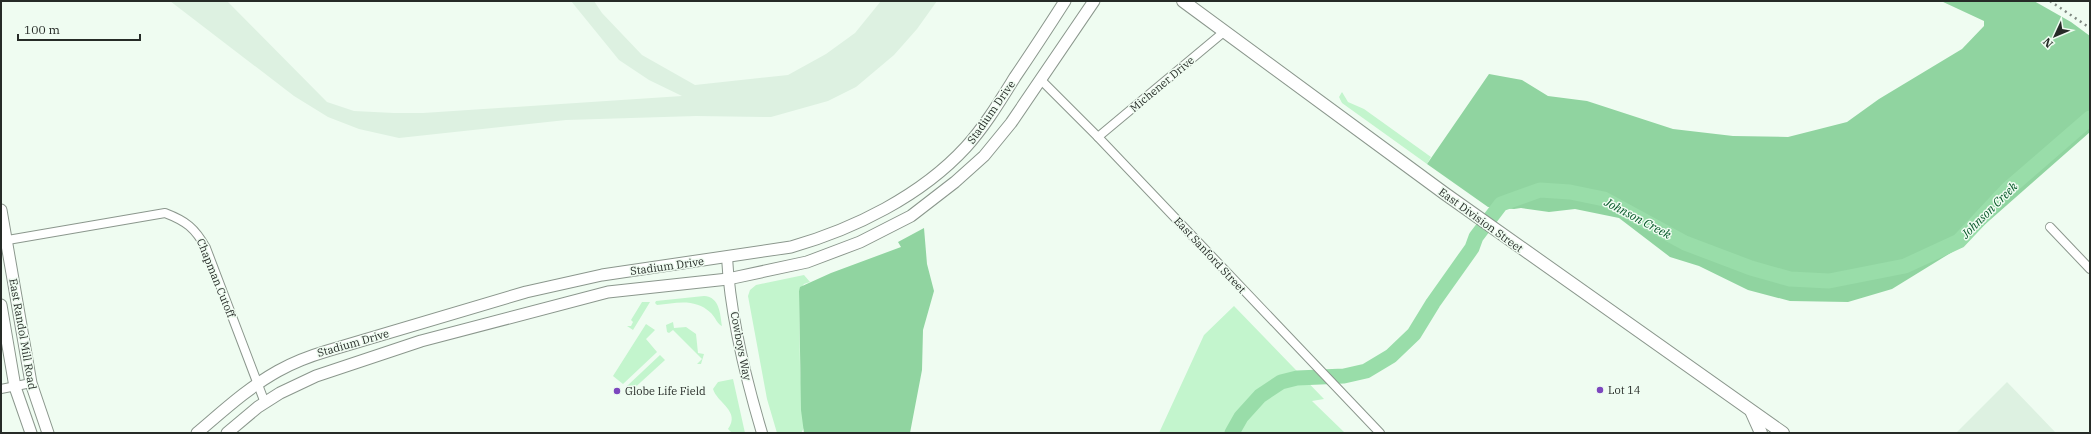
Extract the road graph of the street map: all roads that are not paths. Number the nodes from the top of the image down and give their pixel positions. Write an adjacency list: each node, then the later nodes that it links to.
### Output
1 (1066, 1): 7 (main road, Stadium Drive)
2 (1094, 1): 5 (main road, Stadium Drive)
3 (1182, 1): 4 (main road, East Division Street)
4 (1225, 31): 6 (street, Michener Drive); 23 (main road, East Division Street)
5 (1040, 79): 6 (street, East Sanford Street); 8 (main road, Stadium Drive)
6 (1098, 137): 29 (street, East Sanford Street)
7 (919, 187): 8 (main road); 12 (main road, Stadium Drive)
8 (929, 202): 14 (main road, Stadium Drive)
9 (1, 210): 11 (main road, East Randol Mill Road)
10 (2050, 228): 13 (street)
11 (4, 240): 18 (main road, East Randol Mill Road); 19 (street, Chapman Cutoff)
12 (727, 257): 14 (street, Cowboys Way); 16 (main road, Stadium Drive)
13 (2090, 269)
14 (728, 279): 17 (main road, Stadium Drive); 28 (street, Cowboys Way)
15 (1, 305): 20 (main road, East Randol Mill Road)
16 (416, 325): 17 (main road); 19 (main road, Stadium Drive)
17 (421, 341): 22 (main road, Stadium Drive)
18 (31, 383): 20 (street); 25 (main road, East Randol Mill Road)
19 (258, 384): 22 (street, Chapman Cutoff); 26 (main road, Stadium Drive)
20 (15, 387): 21 (street); 24 (main road, East Randol Mill Road)
21 (1, 389)
22 (265, 403): 27 (main road, Stadium Drive)
23 (1750, 410): 30 (main road); 31 (main road, East Division Street)
24 (31, 433)
25 (48, 433)
26 (197, 433)
27 (227, 433)
28 (762, 433)
29 (1380, 433)
30 (1761, 433)
31 (1783, 433)

